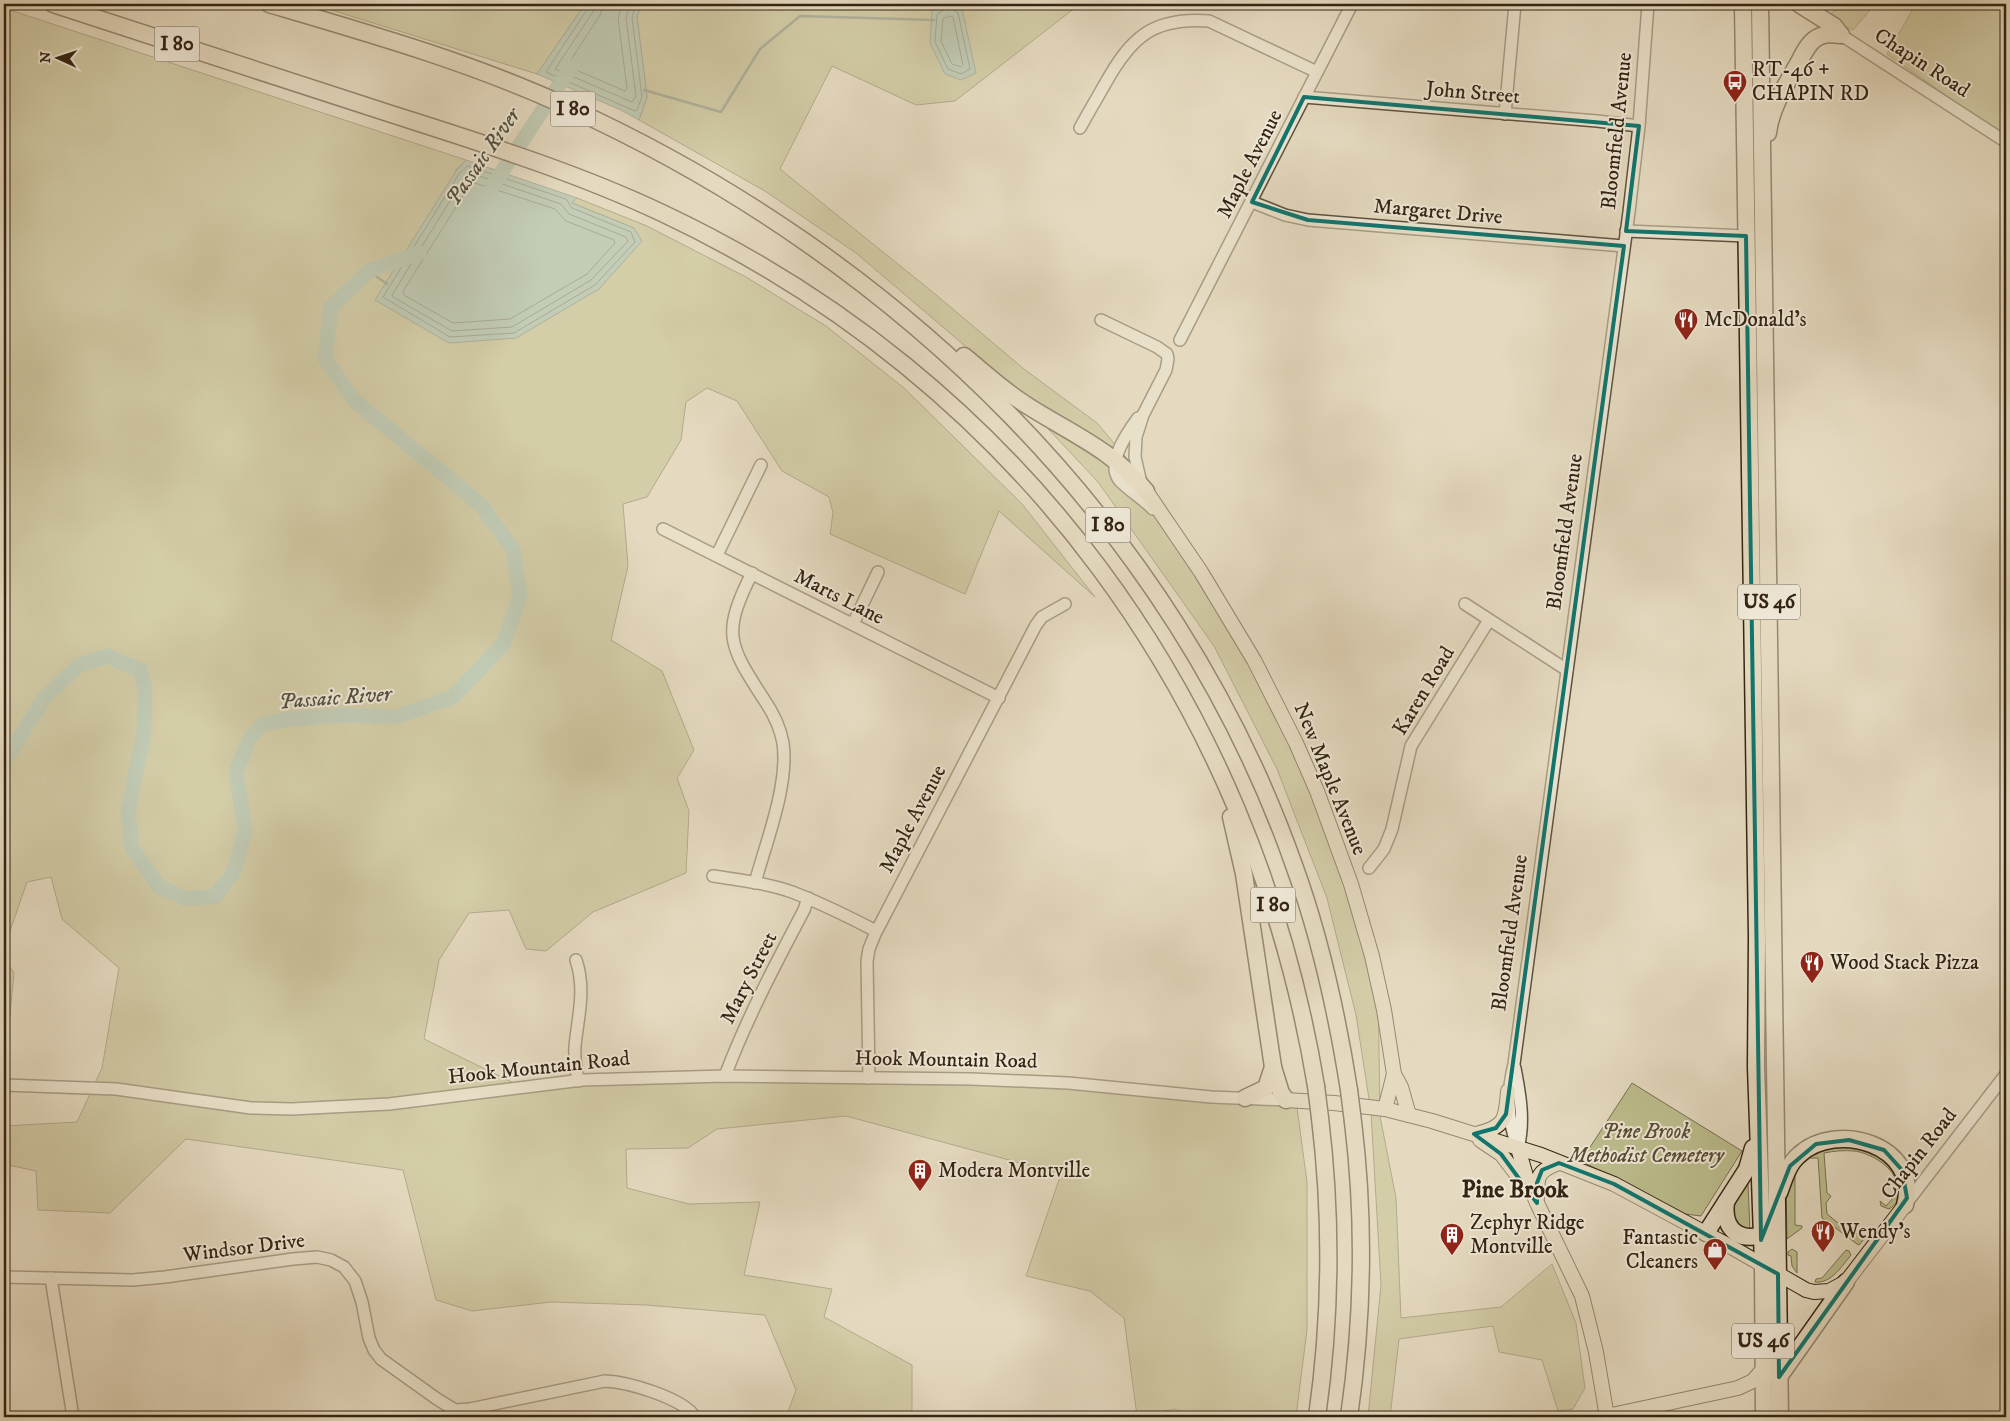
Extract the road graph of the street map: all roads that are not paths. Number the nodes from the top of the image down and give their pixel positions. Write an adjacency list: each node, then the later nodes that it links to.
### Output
1 (53, 4): 39 (highway, I 80)
2 (269, 4): 21 (highway, I 80)
3 (1352, 4): 10 (street, Maple Avenue)
4 (1515, 4): 12 (street)
5 (1648, 4): 13 (street, Bloomfield Avenue)
6 (1743, 4): 19 (highway, US 46)
7 (1760, 4): 16 (highway, US 46)
8 (1799, 4): 9 (highway)
9 (1841, 35): 15 (street, Chapin Road); 16 (highway)
10 (1317, 72): 11 (street, Maple Avenue); 14 (street)
11 (1304, 98): 12 (street, John Street); 17 (street, Maple Avenue)
12 (1505, 114): 13 (street, John Street)
13 (1639, 126): 18 (street, Bloomfield Avenue)
14 (1080, 128)
15 (2006, 142)
16 (1762, 178): 63 (highway, US 46)
17 (1252, 202): 20 (street, Margaret Drive); 23 (street, Maple Avenue)
18 (1626, 231): 19 (street); 20 (street, Bloomfield Avenue)
19 (1746, 236): 59 (highway, US 46)
20 (1624, 246): 37 (street, Bloomfield Avenue)
21 (849, 274): 25 (highway); 83 (highway, I 80, bridge)
22 (1101, 320): 24 (street)
23 (1180, 340)
24 (1148, 404): 25 (street); 27 (street)
25 (1115, 460): 27 (highway); 28 (street, New Maple Avenue)
26 (761, 466): 30 (street)
27 (1146, 491): 28 (main road, New Maple Avenue)
28 (1168, 525): 48 (main road, New Maple Avenue)
29 (663, 529): 30 (street, Marts Lane)
30 (717, 555): 32 (street, Marts Lane)
31 (878, 572): 36 (street)
32 (752, 573): 36 (street, Marts Lane); 42 (street)
33 (1065, 604): 38 (street, Maple Avenue)
34 (1465, 604): 35 (street)
35 (1489, 620): 37 (street); 40 (street, Karen Road)
36 (853, 624): 38 (street, Marts Lane)
37 (1567, 670): 46 (street, Bloomfield Avenue)
38 (999, 698): 44 (street, Maple Avenue)
39 (1202, 732): 47 (highway); 82 (highway, I 80, bridge)
40 (1369, 868)
41 (713, 876): 42 (street)
42 (755, 883): 43 (street)
43 (808, 898): 44 (street); 50 (street, Mary Street)
44 (876, 931): 51 (street, Maple Avenue)
45 (576, 960): 52 (street)
46 (1514, 1064): 54 (street, Bloomfield Avenue); 61 (street, Bloomfield Avenue)
47 (1274, 1068): 55 (highway); 56 (highway)
48 (1394, 1074): 57 (main road, New Maple Avenue); 58 (main road, New Maple Avenue)
49 (2006, 1074): 66 (street, Chapin Road)
50 (725, 1076): 51 (street, Hook Mountain Road); 52 (street, Hook Mountain Road)
51 (869, 1078): 55 (street, Hook Mountain Road)
52 (578, 1081): 53 (street, Hook Mountain Road)
53 (4, 1085)
54 (1508, 1092): 60 (main road); 61 (street, Bloomfield Avenue)
55 (1245, 1098): 56 (street, Hook Mountain Road)
56 (1286, 1100): 57 (main road, Hook Mountain Road)
57 (1385, 1109): 58 (main road, Hook Mountain Road)
58 (1409, 1115): 60 (main road, Hook Mountain Road)
59 (1757, 1127): 64 (highway); 69 (highway, US 46)
60 (1474, 1134): 61 (main road, Hook Mountain Road); 65 (main road)
61 (1518, 1148): 62 (main road, Hook Mountain Road); 65 (main road, Bloomfield Avenue)
62 (1559, 1163): 65 (main road); 68 (main road, Hook Mountain Road)
63 (1777, 1199): 66 (highway); 67 (highway, US 46)
64 (1726, 1202): 68 (highway); 69 (highway)
65 (1537, 1204): 84 (main road, Bloomfield Avenue)
66 (1905, 1205): 74 (main road, Chapin Road)
67 (1777, 1226): 69 (highway); 71 (highway, US 46)
68 (1706, 1233): 70 (main road, Hook Mountain Road)
69 (1761, 1236): 70 (highway, US 46)
70 (1763, 1265): 71 (main road, Hook Mountain Road); 75 (highway, US 46)
71 (1778, 1274): 74 (main road, Hook Mountain Road); 76 (highway, US 46)
72 (4, 1277): 73 (street, Windsor Drive)
73 (51, 1278): 79 (street, Windsor Drive); 80 (street)
74 (1846, 1282): 76 (highway)
75 (1764, 1368): 77 (main road); 78 (highway, US 46)
76 (1779, 1377): 85 (highway, US 46)
77 (1738, 1388): 78 (main road); 84 (main road)
78 (1764, 1411)
79 (459, 1413): 81 (street, Windsor Drive)
80 (74, 1417)
81 (695, 1417)
82 (1317, 1417)
83 (1349, 1417)
84 (1606, 1417)
85 (1780, 1417)

